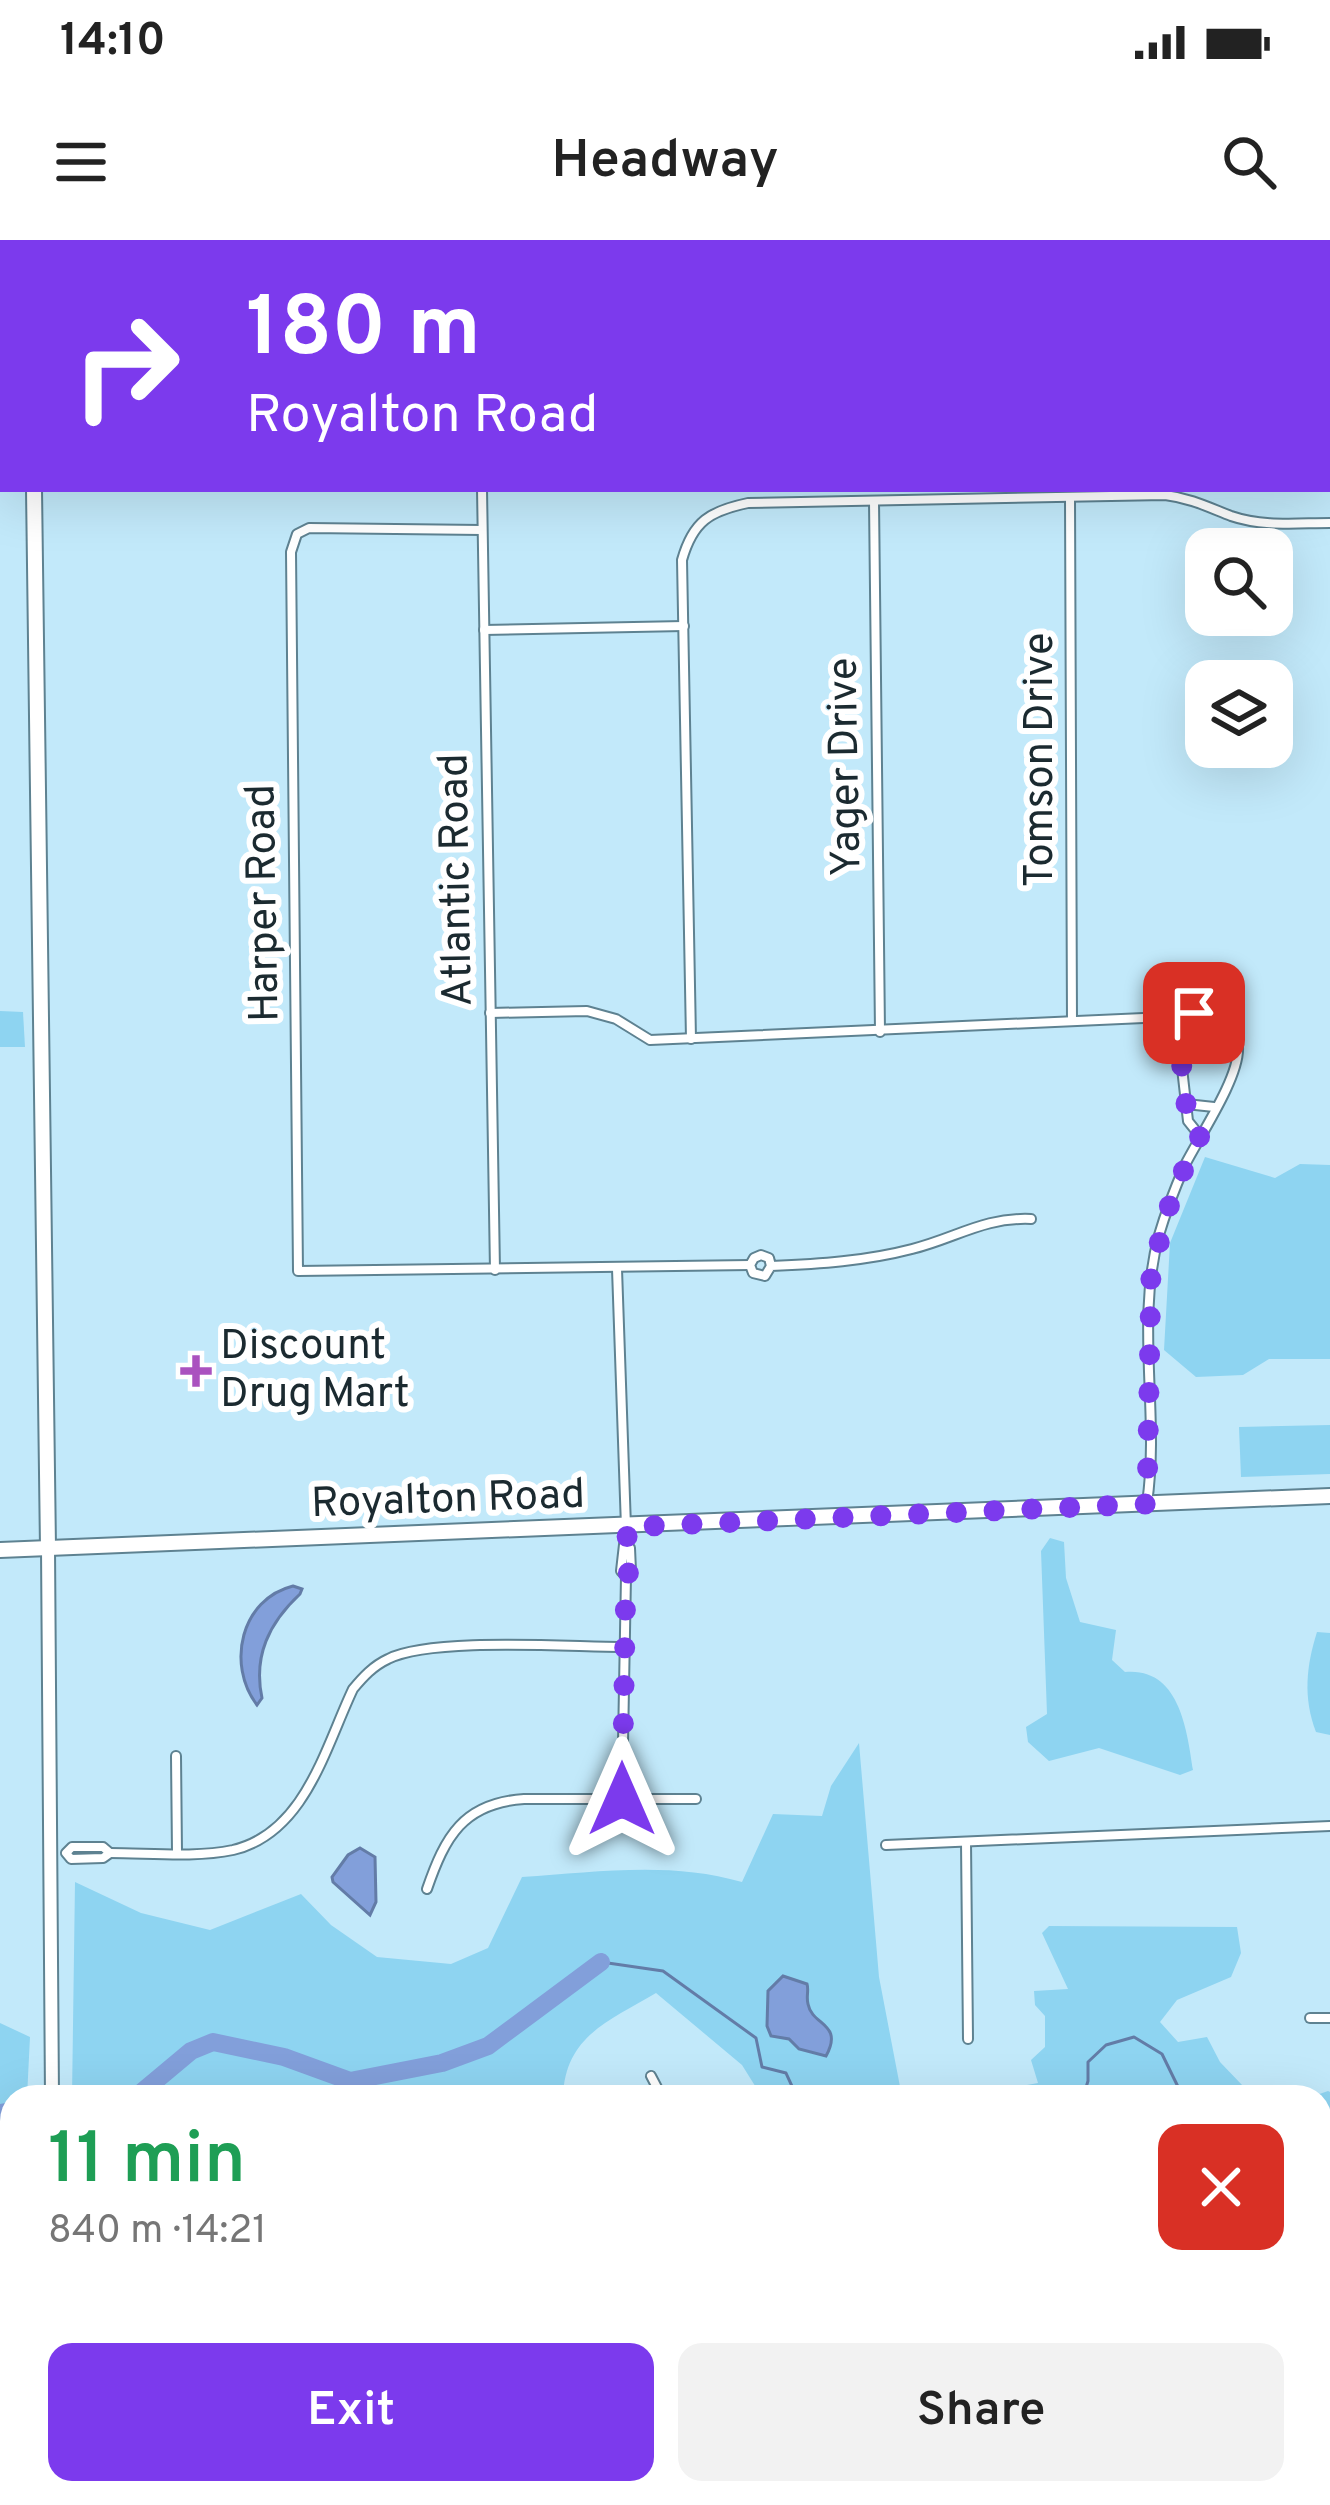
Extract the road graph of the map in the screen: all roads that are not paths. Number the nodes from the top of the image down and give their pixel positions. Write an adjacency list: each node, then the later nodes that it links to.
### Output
1 (34, 492): 25 (main road)
2 (482, 492): 8 (street, Atlantic Road)
3 (822, 492): 6 (street)
4 (1070, 497): 5 (street); 7 (street); 13 (street, Tomson Drive)
5 (874, 501): 6 (street); 14 (street, Yager Drive)
6 (822, 502): 9 (street)
7 (1330, 523)
8 (482, 530): 10 (street, Atlantic Road); 21 (street, Harper Road)
9 (684, 626): 10 (street); 15 (street)
10 (484, 629): 11 (street, Atlantic Road)
11 (490, 1013): 15 (street); 21 (street, Atlantic Road)
12 (1166, 1017): 13 (street)
13 (1072, 1022): 14 (street)
14 (880, 1032): 15 (street)
15 (691, 1039)
16 (1186, 1103): 17 (street); 17 (street); 18 (street)
17 (1215, 1107): 18 (street)
18 (1200, 1136): 23 (street)
19 (1030, 1219): 20 (street)
20 (617, 1269): 21 (street); 24 (street)
21 (495, 1270)
22 (1330, 1496): 23 (main road, Royalton Road)
23 (1147, 1504): 24 (main road, Royalton Road)
24 (626, 1527): 25 (main road, Royalton Road); 27 (street)
25 (48, 1549): 26 (main road, Royalton Road); 35 (street)
26 (0, 1550)
27 (622, 1647): 29 (street); 34 (street)
28 (176, 1756): 34 (street)
29 (622, 1799): 30 (street); 36 (street)
30 (696, 1799)
31 (1330, 1826): 32 (street)
32 (966, 1842): 33 (street); 39 (street)
33 (886, 1845)
34 (177, 1852): 35 (street)
35 (50, 1853): 41 (street)
36 (427, 1888)
37 (1310, 2018): 38 (street)
38 (1330, 2018)
39 (968, 2039)
40 (651, 2076): 42 (street)
41 (52, 2085)
42 (656, 2085)

